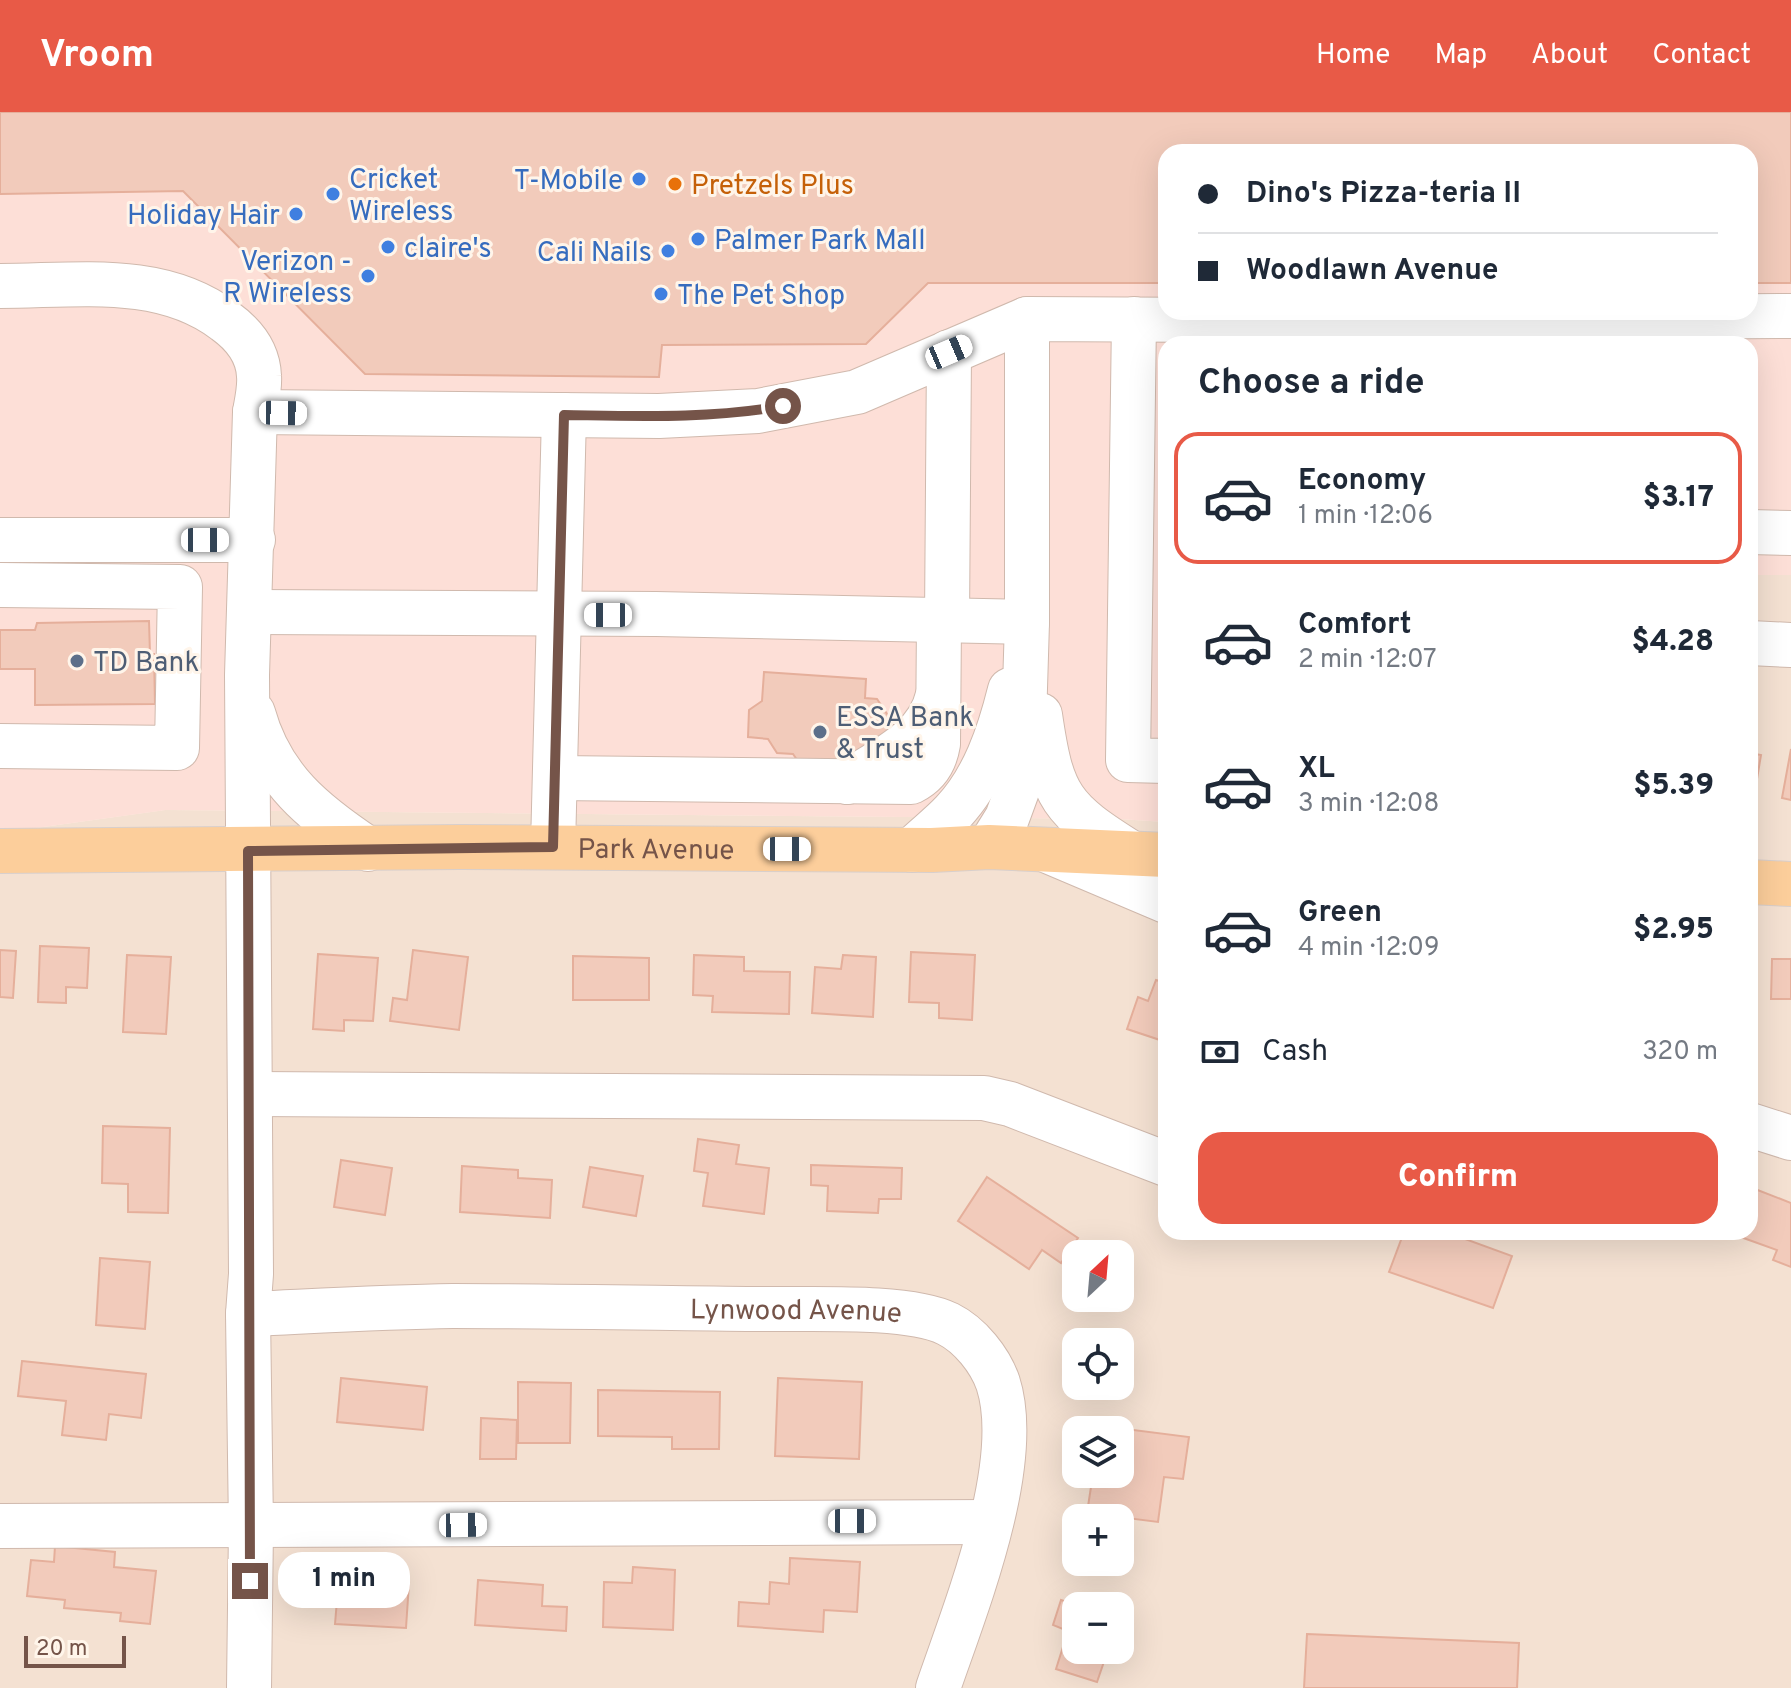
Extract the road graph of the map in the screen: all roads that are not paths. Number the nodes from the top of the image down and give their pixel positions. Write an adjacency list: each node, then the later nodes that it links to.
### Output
1 (0, 286): 8 (street)
2 (1758, 316): 3 (street)
3 (1791, 316)
4 (1027, 319): 5 (street); 7 (street); 18 (street)
5 (1134, 319): 6 (street); 23 (street)
6 (1158, 319)
7 (949, 352): 9 (street); 17 (street)
8 (255, 412): 9 (street); 13 (street)
9 (564, 415): 16 (street)
10 (1758, 532): 11 (street)
11 (1791, 533)
12 (0, 540): 13 (street)
13 (253, 540): 15 (street)
14 (0, 585): 22 (street)
15 (250, 612): 16 (street); 21 (street)
16 (559, 615): 17 (street); 24 (street)
17 (943, 621): 18 (street); 24 (street)
18 (1027, 622): 26 (street); 28 (street); 32 (street)
19 (1758, 643): 20 (street)
20 (1791, 645)
21 (247, 675): 27 (street); 30 (street)
22 (6, 740)
23 (1158, 761)
24 (556, 778): 25 (street)
25 (553, 847): 27 (main road, Park Avenue); 28 (main road, Park Avenue)
26 (989, 847): 28 (main road, Park Avenue); 31 (main road, Park Avenue)
27 (368, 849): 30 (main road, Park Avenue)
28 (912, 850)
29 (0, 851): 30 (main road, Park Avenue)
30 (248, 851): 36 (street)
31 (1048, 851): 32 (main road, Park Avenue); 35 (street)
32 (1149, 854)
33 (1758, 882): 34 (main road)
34 (1791, 884)
35 (1158, 898)
36 (250, 1094): 39 (street); 40 (street)
37 (1758, 1128): 38 (street)
38 (1791, 1138)
39 (1158, 1161)
40 (248, 1314): 41 (street, Lynwood Avenue); 43 (street)
41 (991, 1522): 43 (street); 45 (street, Lynwood Avenue)
42 (0, 1526): 43 (street)
43 (251, 1527): 44 (street)
44 (249, 1688)
45 (938, 1688)

